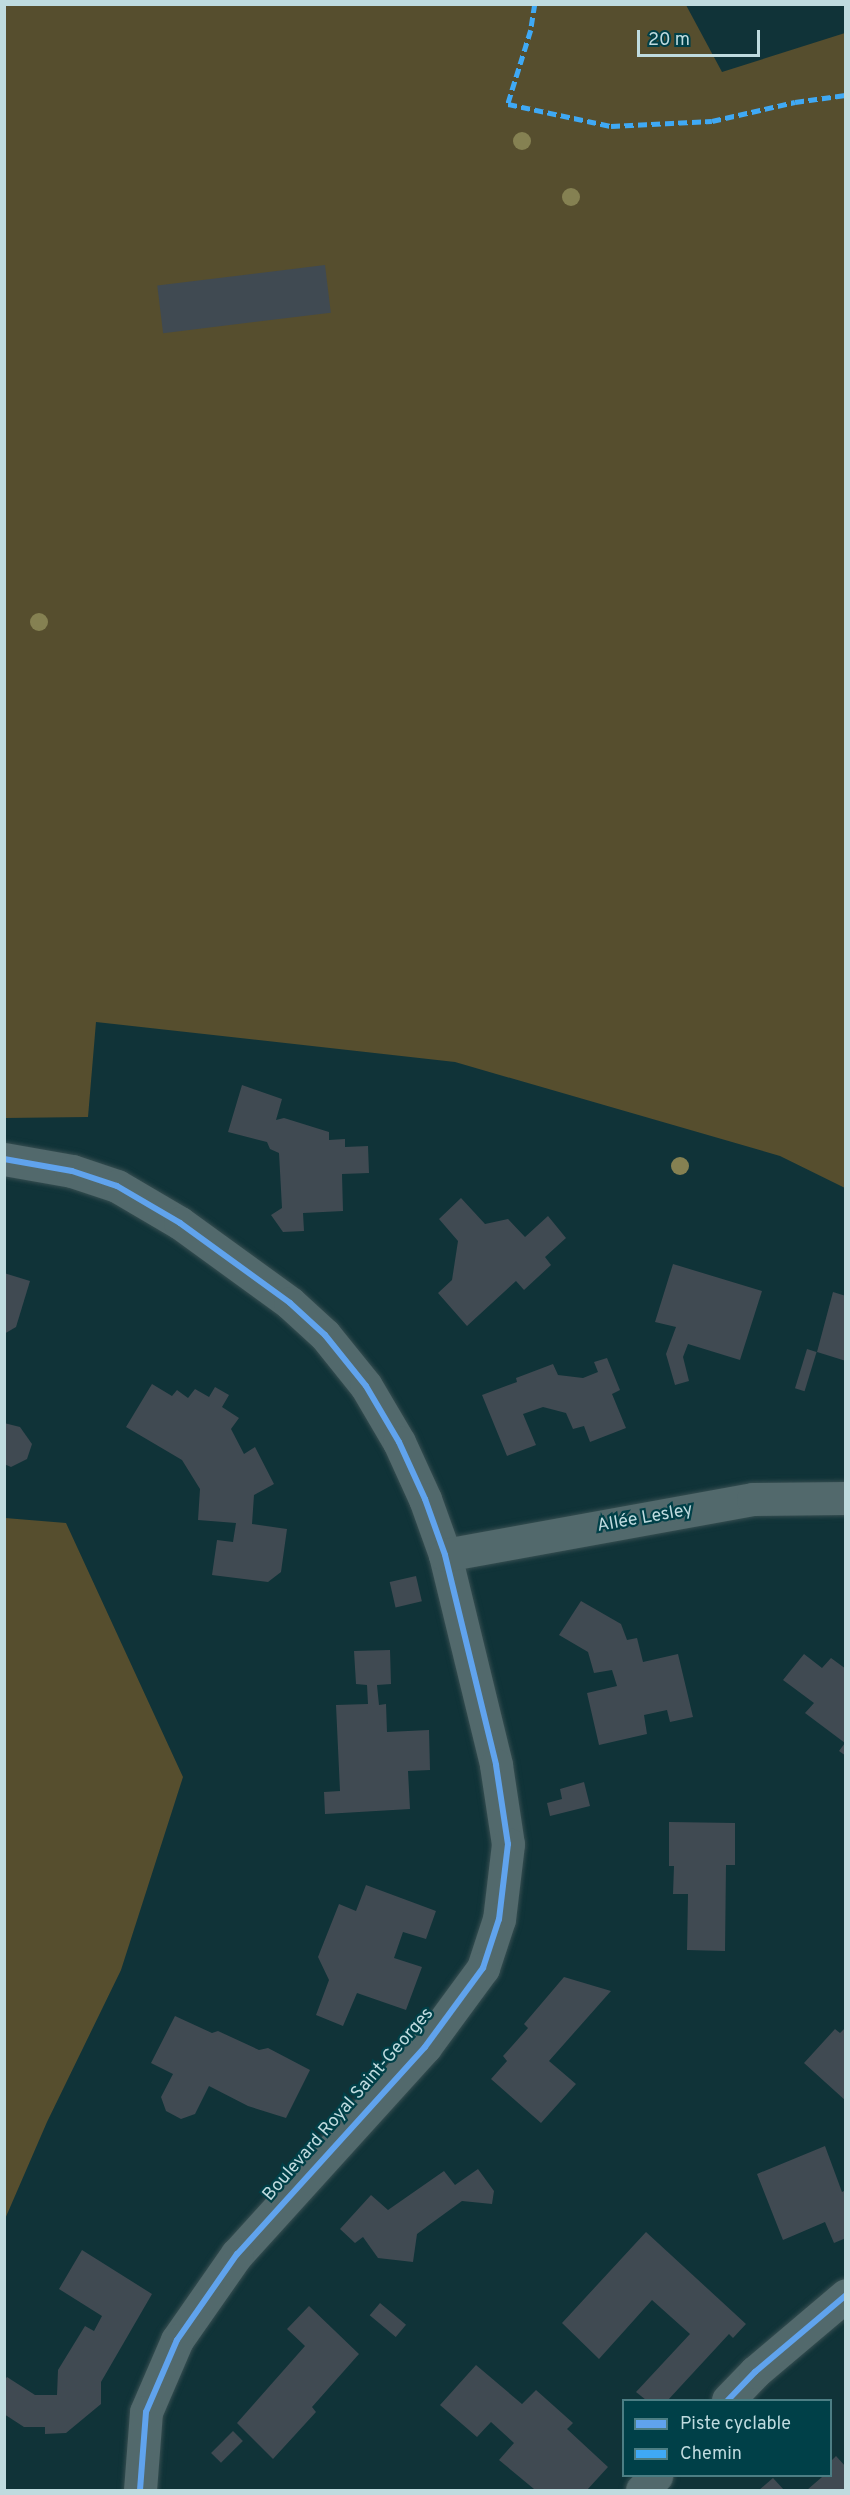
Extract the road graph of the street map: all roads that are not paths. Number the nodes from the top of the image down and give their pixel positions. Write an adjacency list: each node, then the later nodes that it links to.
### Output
1 (4, 1159): 3 (street, Boulevard Royal Saint-Georges)
2 (846, 1498): 3 (street, Allée Lesley)
3 (445, 1555): 7 (street, Boulevard Royal Saint-Georges)
4 (846, 2295): 5 (street)
5 (729, 2399)
6 (655, 2477): 8 (street)
7 (140, 2490)
8 (642, 2490)

